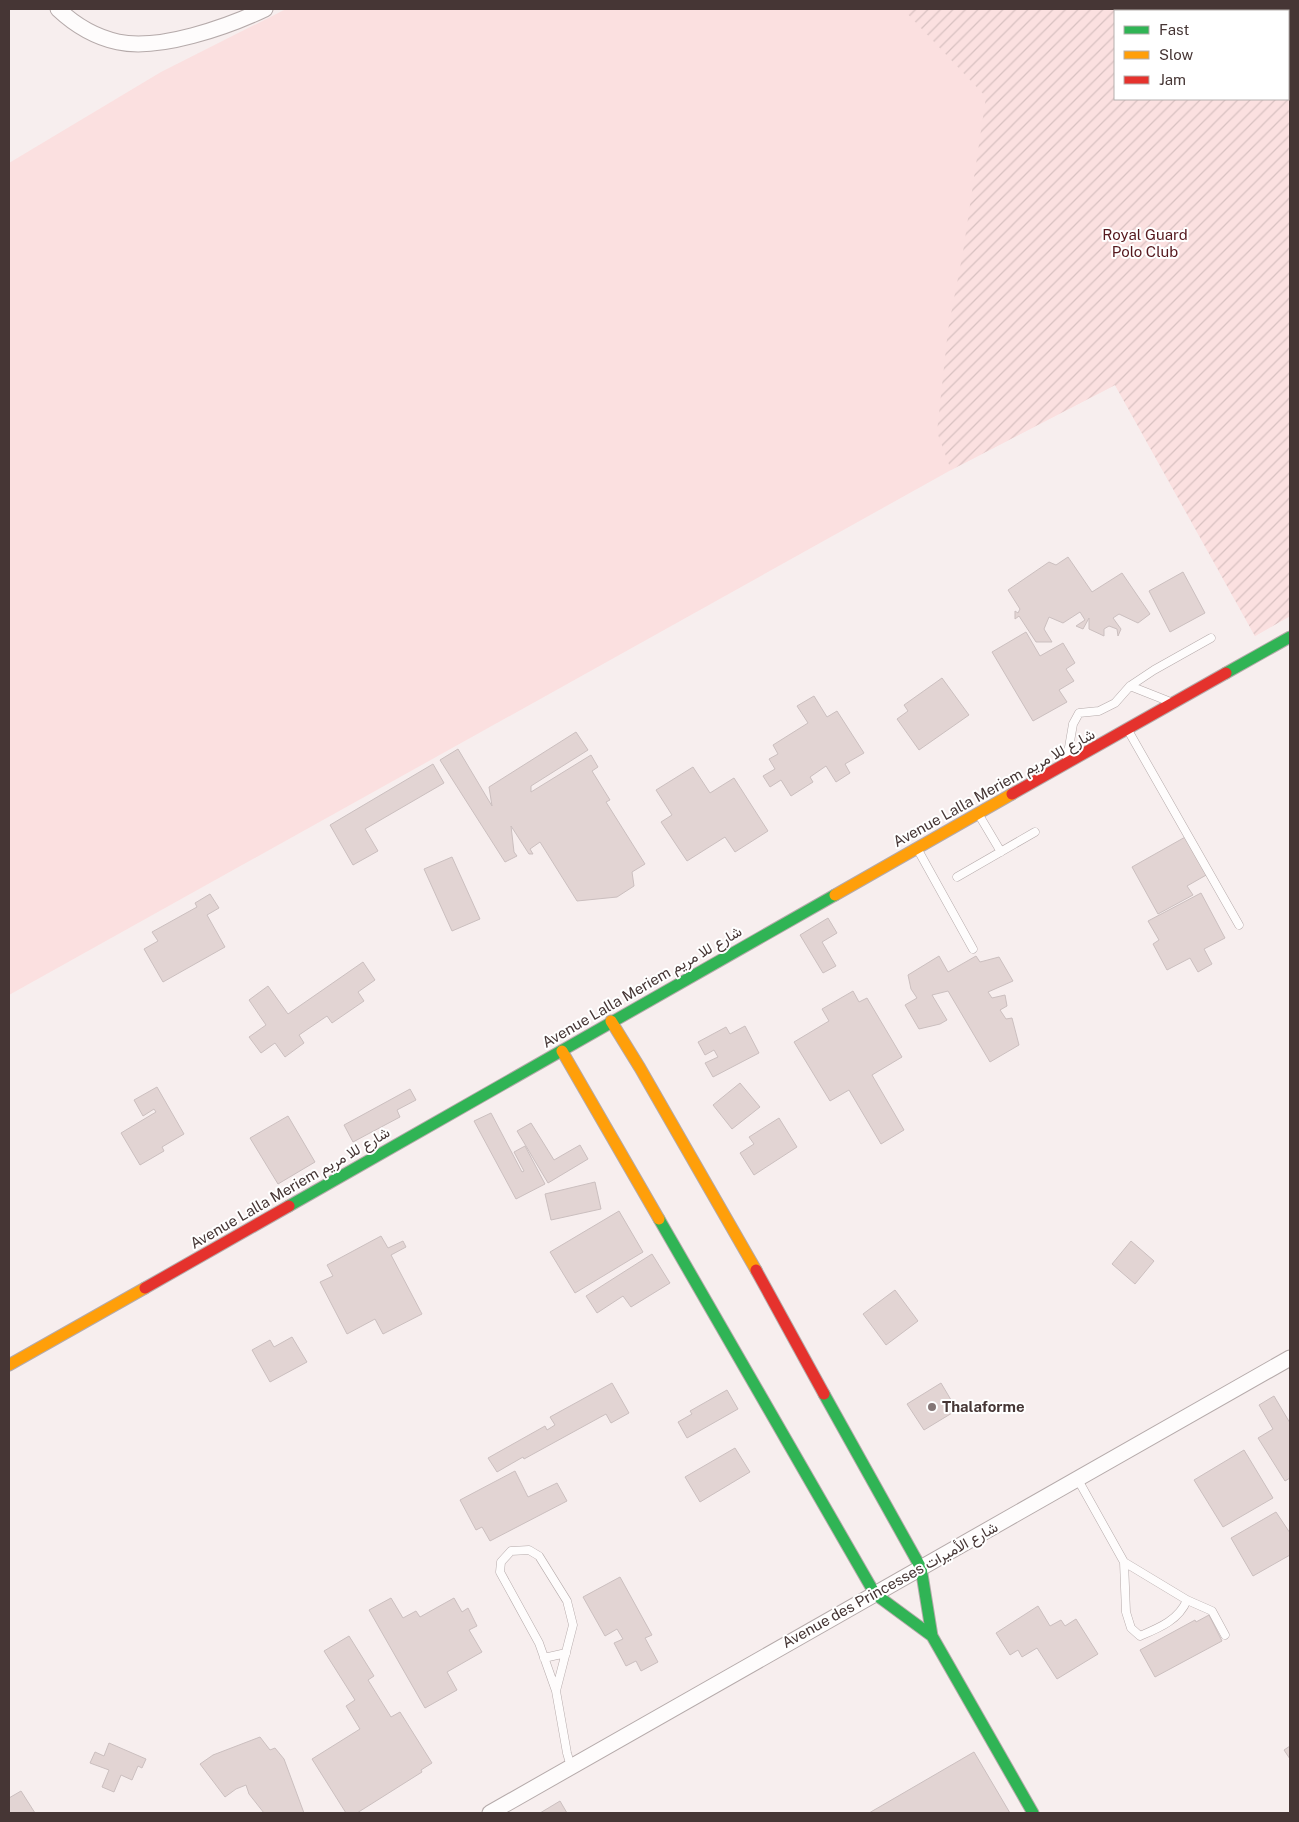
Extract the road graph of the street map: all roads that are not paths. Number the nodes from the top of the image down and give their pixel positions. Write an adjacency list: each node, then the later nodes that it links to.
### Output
1 (58, 9): 2 (street)
2 (265, 9)
3 (1290, 637): 6 (street, Avenue Lalla Meriem شارع للا مريم)
4 (1211, 638): 5 (lane)
5 (1130, 686): 6 (lane); 8 (lane)
6 (1174, 704): 7 (street, Avenue Lalla Meriem شارع للا مريم)
7 (1128, 730): 8 (street, Avenue Lalla Meriem شارع للا مريم); 14 (lane)
8 (1066, 764): 9 (street, Avenue Lalla Meriem شارع للا مريم)
9 (978, 813): 11 (street, Avenue Lalla Meriem شارع للا مريم); 12 (lane)
10 (1034, 832): 12 (lane)
11 (917, 848): 15 (lane); 16 (street, Avenue Lalla Meriem شارع للا مريم)
12 (1001, 852): 13 (lane)
13 (957, 877)
14 (1239, 925)
15 (973, 949)
16 (611, 1021): 17 (street, Avenue Lalla Meriem شارع للا مريم); 22 (street)
17 (562, 1051): 19 (street, Avenue Lalla Meriem شارع للا مريم); 23 (street)
18 (1290, 1358): 20 (street, Avenue des Princesses شارع الأميرات)
19 (9, 1365)
20 (1077, 1478): 21 (lane); 22 (street, Avenue des Princesses شارع الأميرات)
21 (1124, 1562): 24 (lane); 24 (lane)
22 (921, 1568): 23 (street, Avenue des Princesses شارع الأميرات); 26 (street)
23 (875, 1594): 26 (street); 30 (street, Avenue des Princesses شارع الأميرات)
24 (1187, 1600): 25 (lane)
25 (1225, 1635)
26 (932, 1636): 32 (street)
27 (566, 1653): 28 (lane); 28 (lane); 29 (lane)
28 (544, 1658): 29 (lane)
29 (556, 1691): 30 (lane)
30 (571, 1767): 31 (street, Avenue des Princesses شارع الأميرات)
31 (490, 1813)
32 (1033, 1813)

